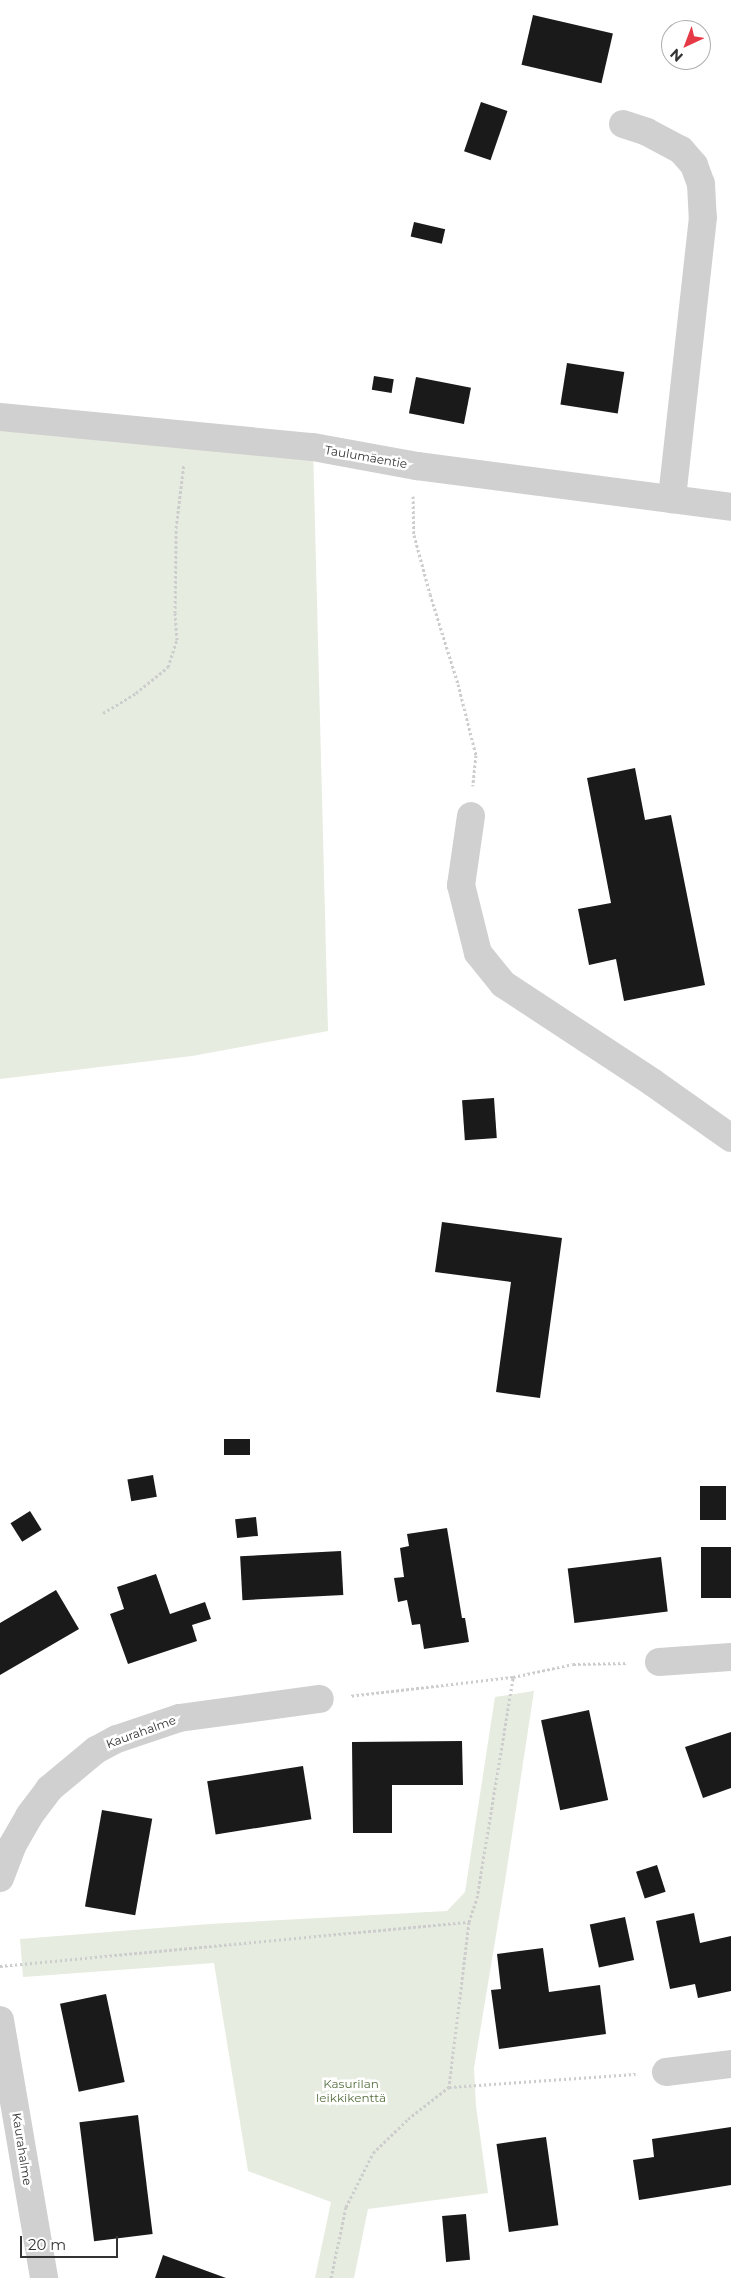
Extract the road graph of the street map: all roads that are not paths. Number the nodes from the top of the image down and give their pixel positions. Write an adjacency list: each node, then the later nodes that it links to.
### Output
1 (623, 124): 3 (street)
2 (0, 416): 3 (street, Taulumäentie)
3 (672, 499): 4 (street, Taulumäentie)
4 (731, 507)
5 (471, 816): 6 (street)
6 (731, 1138)
7 (731, 1657): 8 (street)
8 (659, 1662)
9 (320, 1699): 10 (street, Kaurahalme)
10 (0, 1878)
11 (0, 2020): 14 (street, Kaurahalme)
12 (731, 2064): 13 (street)
13 (666, 2072)
14 (44, 2278)

